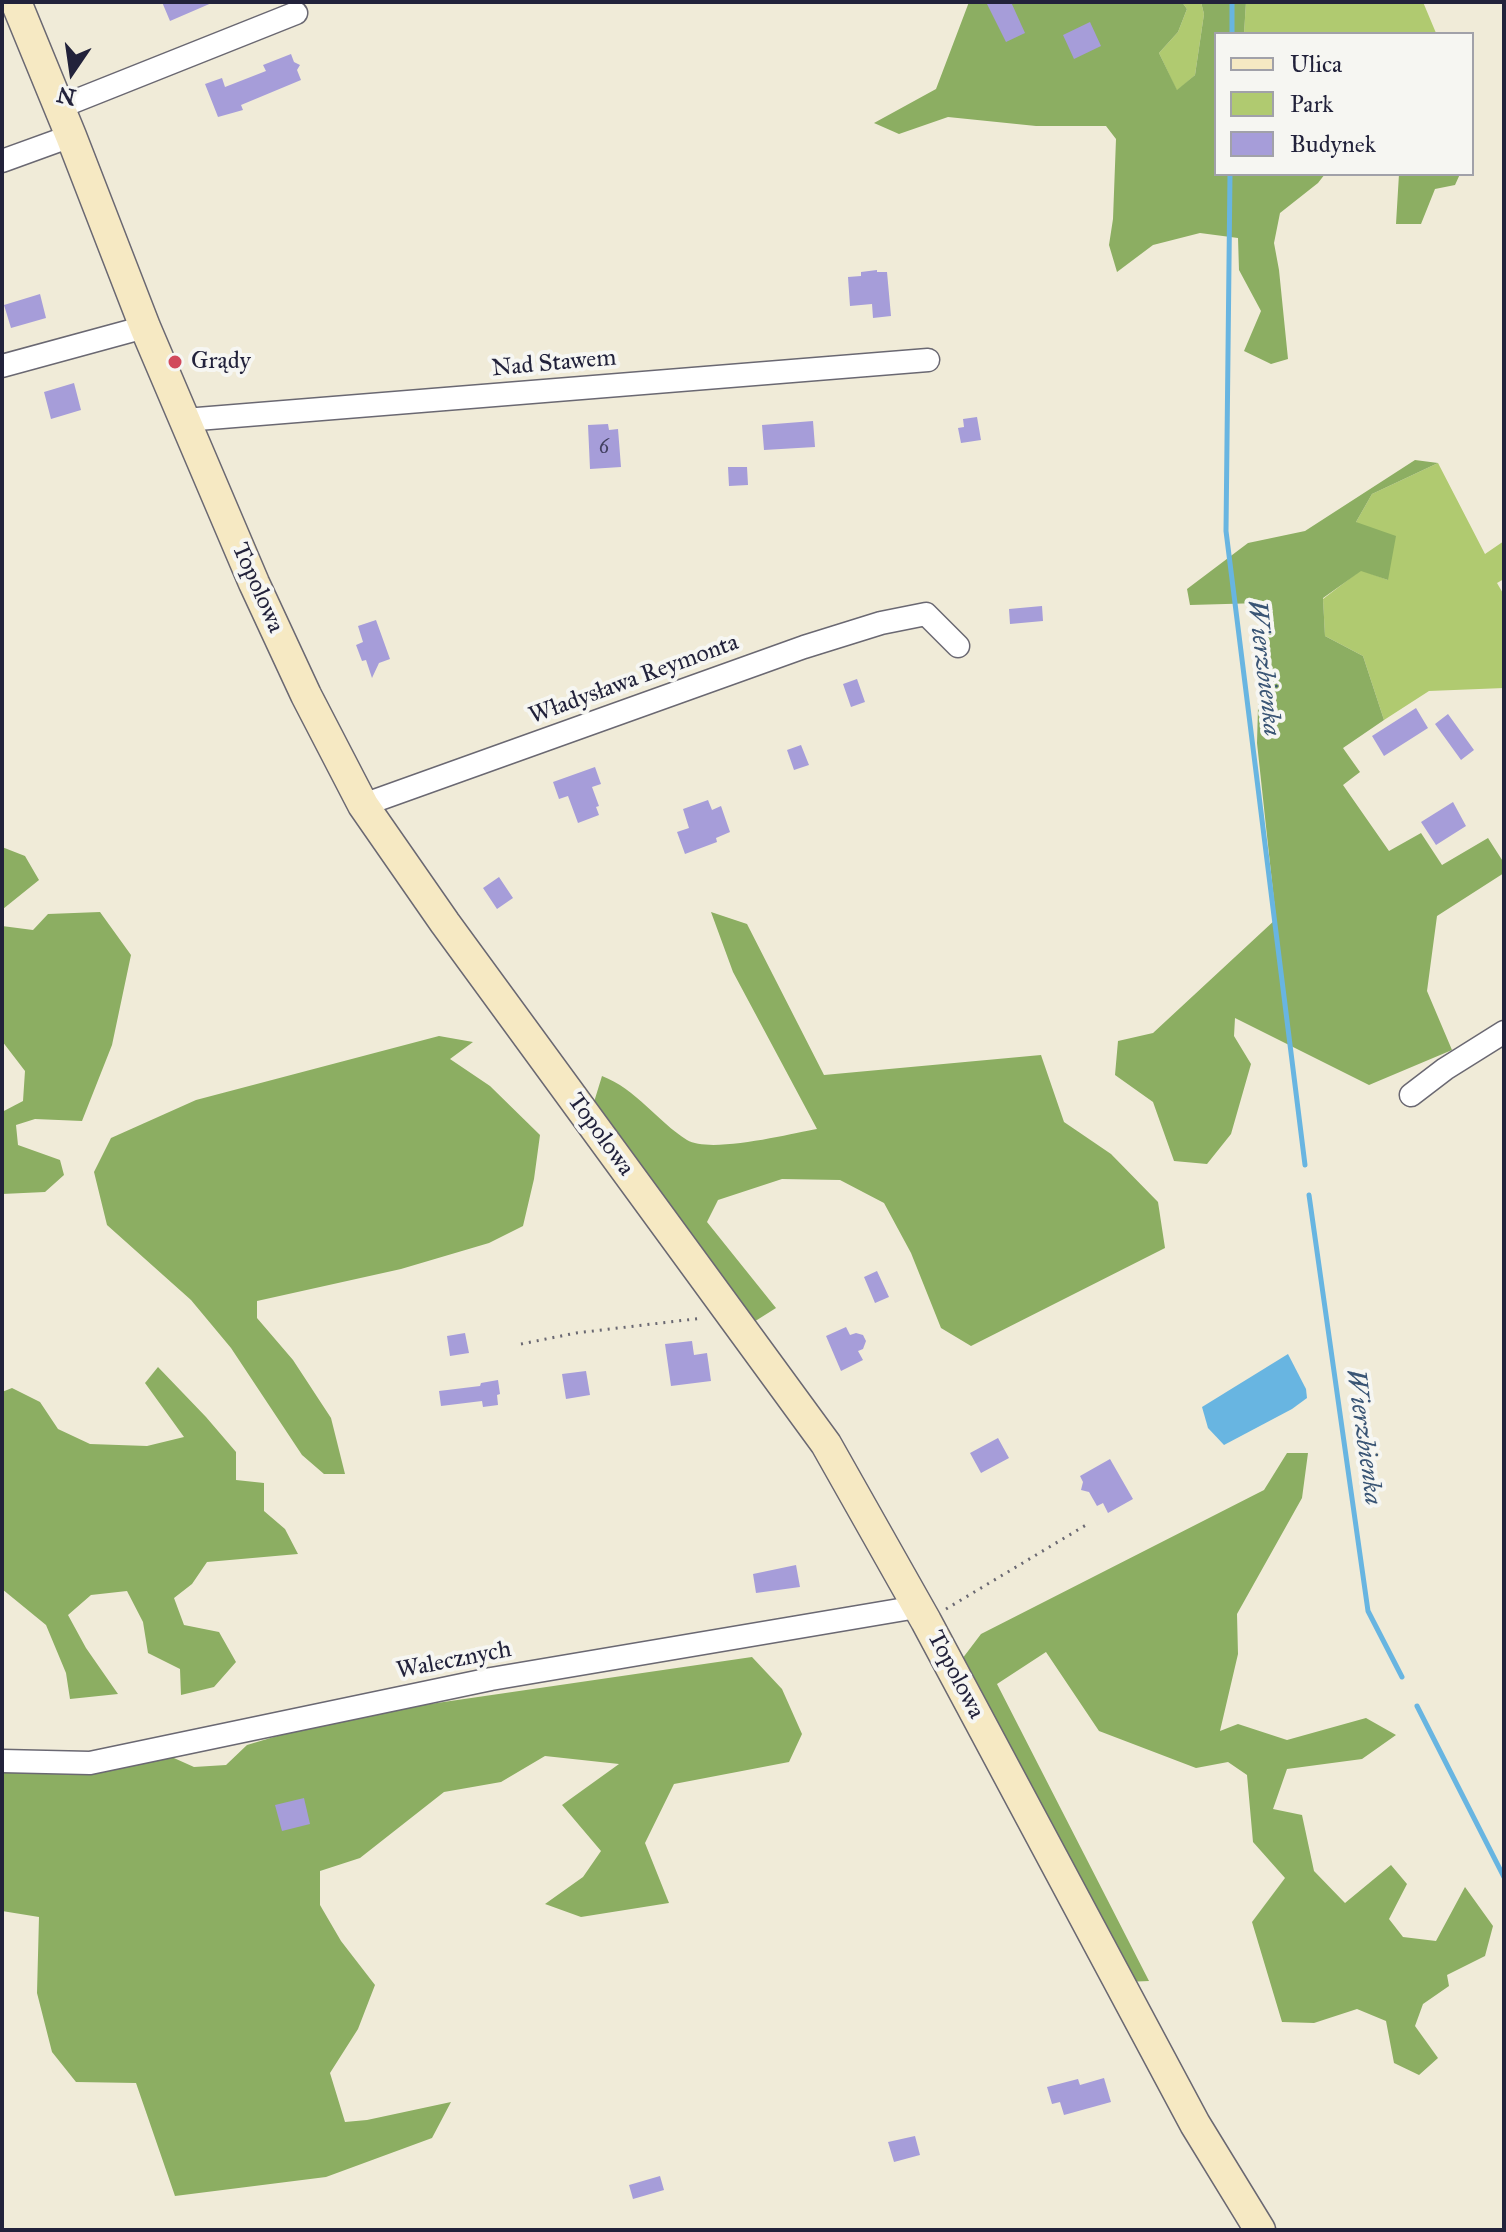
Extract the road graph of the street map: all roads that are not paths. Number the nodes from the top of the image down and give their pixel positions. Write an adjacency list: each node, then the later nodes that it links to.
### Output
1 (16, 2): 3 (street, Topolowa)
2 (296, 13): 3 (street)
3 (60, 107): 4 (street, Topolowa)
4 (71, 136): 5 (street); 6 (street, Topolowa)
5 (2, 161)
6 (145, 327): 8 (street); 9 (street, Topolowa)
7 (928, 360): 9 (street, Nad Stawem)
8 (2, 366)
9 (185, 420): 11 (street, Topolowa)
10 (958, 646): 11 (street, Władysława Reymonta)
11 (363, 805): 14 (street, Topolowa)
12 (1504, 1032): 13 (street)
13 (1411, 1095)
14 (922, 1614): 15 (street, Walecznych); 16 (street, Topolowa)
15 (2, 1761)
16 (1260, 2230)

